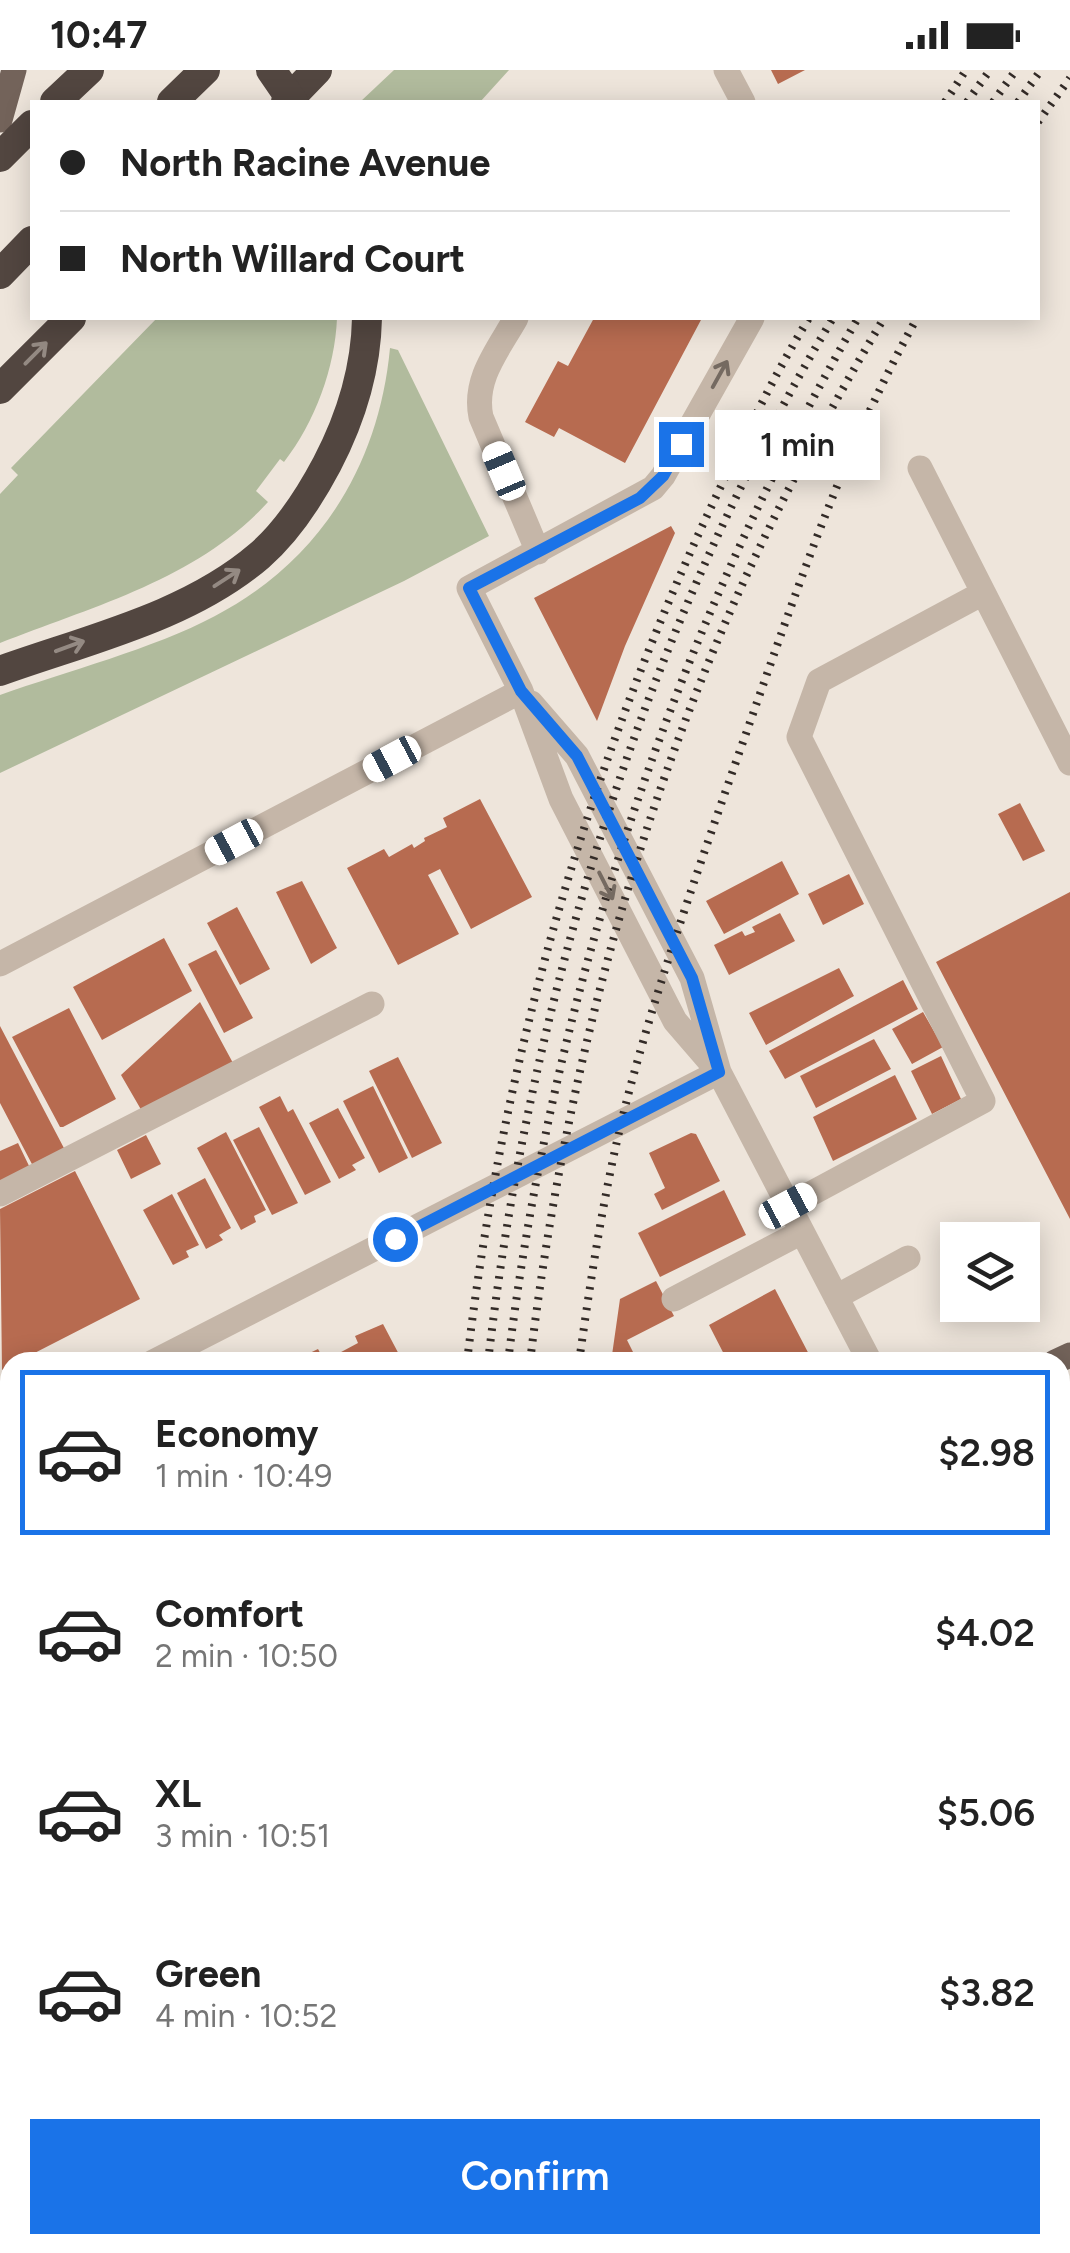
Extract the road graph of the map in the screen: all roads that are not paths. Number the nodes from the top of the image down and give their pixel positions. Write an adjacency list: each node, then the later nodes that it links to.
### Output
1 (14, 70): 12 (main road)
2 (89, 70): 7 (highway)
3 (205, 70): 8 (highway)
4 (271, 70): 9 (highway, bridge)
5 (316, 70): 10 (highway)
6 (726, 70): 11 (street)
7 (57, 100)
8 (174, 100)
9 (288, 100)
10 (291, 100)
11 (742, 100)
12 (0, 120)
13 (30, 127): 14 (highway)
14 (0, 157)
15 (30, 244): 16 (highway)
16 (0, 274)
17 (70, 320): 21 (highway, one-way to 17)
18 (367, 320): 25 (highway, one-way to 18)
19 (515, 320): 23 (street)
20 (751, 320): 23 (street, one-way to 20)
21 (0, 388)
22 (920, 468): 24 (street)
23 (538, 552): 26 (street)
24 (983, 593): 27 (street); 32 (street)
25 (0, 671)
26 (521, 691): 28 (street); 30 (street)
27 (1070, 764)
28 (0, 964)
29 (372, 1004): 31 (street)
30 (719, 1072): 32 (street); 37 (street)
31 (0, 1194)
32 (788, 1206): 33 (street)
33 (802, 1232): 35 (street); 36 (street)
34 (908, 1258): 35 (street)
35 (836, 1297): 38 (street)
36 (674, 1300)
37 (173, 1352)
38 (865, 1352)

